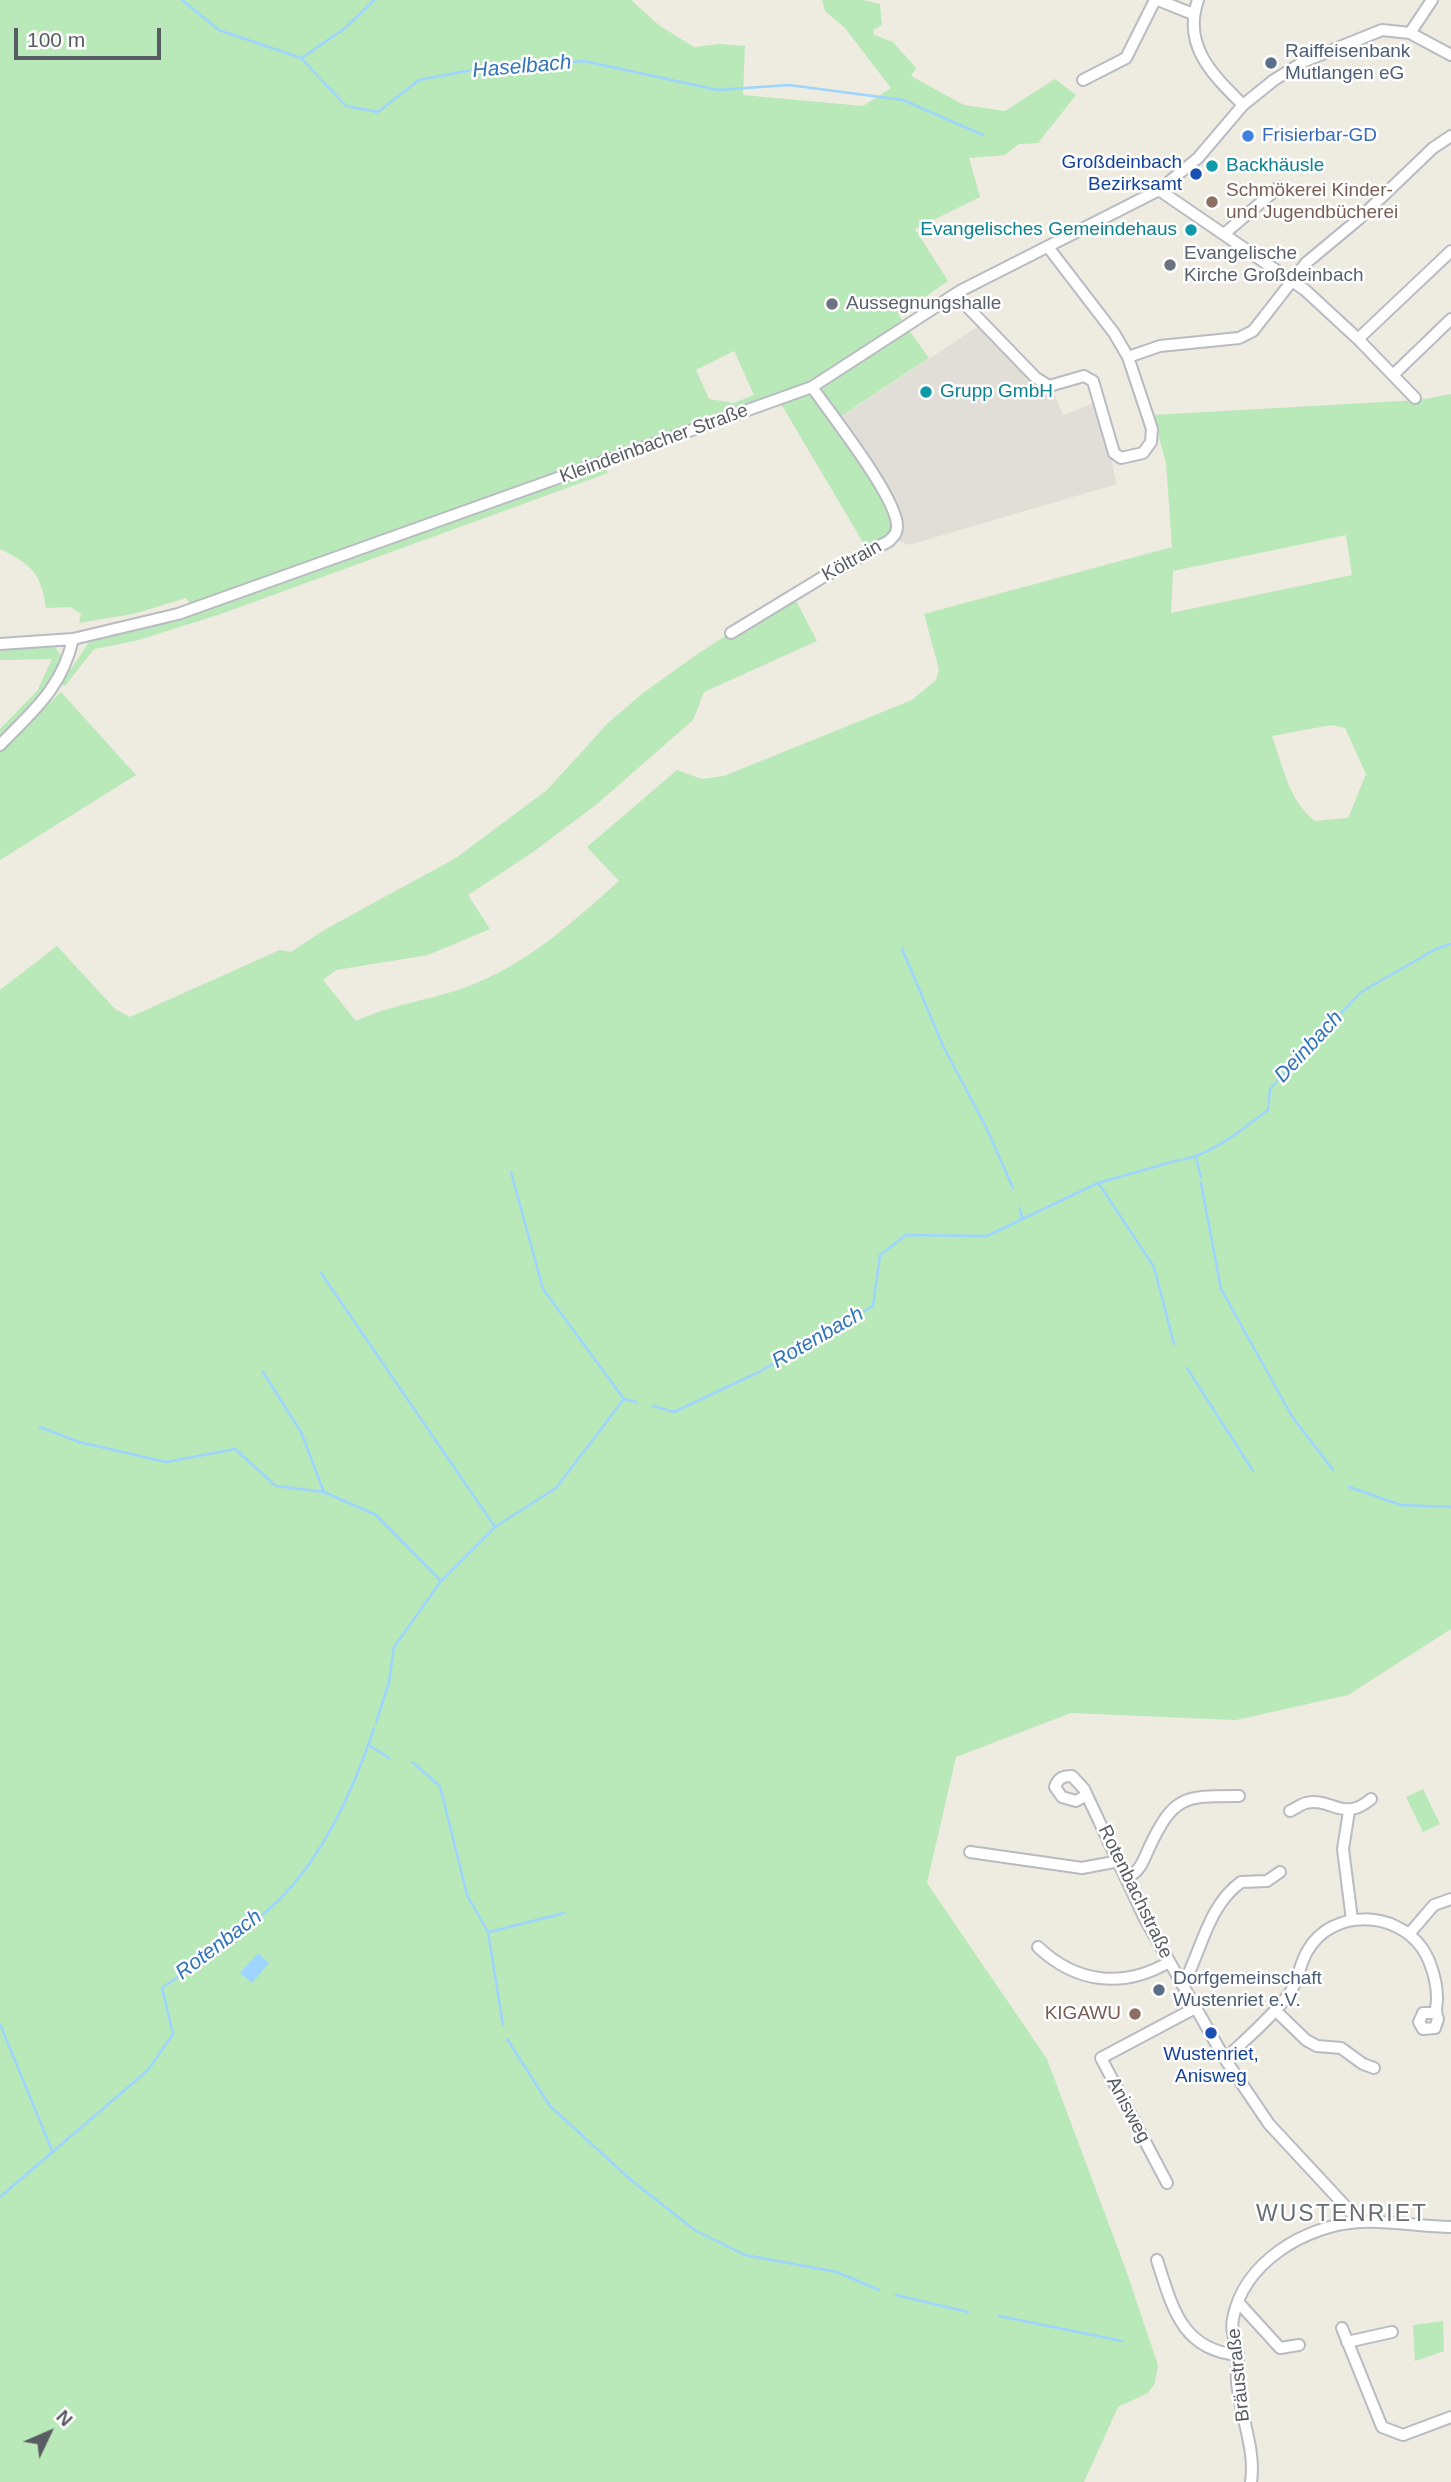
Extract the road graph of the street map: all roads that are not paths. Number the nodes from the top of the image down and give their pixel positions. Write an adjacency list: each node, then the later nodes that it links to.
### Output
1 (1157, 0): 4 (street); 7 (street)
2 (1198, 0): 4 (street)
3 (1432, 0): 5 (street)
4 (1193, 14): 8 (street)
5 (1410, 33): 6 (street); 8 (street, Kleindeinbacher Straße)
6 (1451, 55)
7 (1083, 80)
8 (1243, 106): 11 (street, Kleindeinbacher Straße)
9 (1451, 136): 15 (street)
10 (1279, 187): 12 (street)
11 (1159, 190): 12 (street); 13 (street, Kleindeinbacher Straße)
12 (1224, 234): 15 (street)
13 (1048, 247): 16 (street, Kleindeinbacher Straße); 19 (street)
14 (1451, 251): 18 (street)
15 (1290, 280): 18 (street); 19 (street)
16 (956, 294): 19 (street); 21 (street, Kleindeinbacher Straße)
17 (1451, 319): 20 (street)
18 (1358, 339): 20 (street)
19 (1128, 357)
20 (1393, 375): 22 (street)
21 (812, 387): 23 (street, Költrain); 24 (street, Kleindeinbacher Straße)
22 (1415, 398)
23 (731, 633)
24 (73, 639): 25 (street, Kleindeinbacher Straße); 26 (street)
25 (0, 644)
26 (0, 745)
27 (1085, 1796): 33 (street, Rotenbachstraße)
28 (1239, 1796): 35 (street)
29 (1371, 1799): 31 (street)
30 (1290, 1811): 31 (street)
31 (1349, 1811): 37 (street)
32 (970, 1852): 33 (street)
33 (1119, 1861): 35 (street, Rotenbachstraße)
34 (1280, 1872): 41 (street)
35 (1127, 1878): 40 (street, Rotenbachstraße)
36 (1451, 1899): 38 (street)
37 (1352, 1920): 38 (street); 43 (street)
38 (1409, 1934): 44 (street)
39 (1038, 1947): 40 (street)
40 (1169, 1962): 41 (street, Rotenbachstraße)
41 (1183, 1985): 42 (street, Rotenbachstraße)
42 (1196, 2007): 45 (street, Rotenbachstraße); 47 (street, Anisweg)
43 (1275, 2010): 45 (street); 46 (street)
44 (1435, 2013)
45 (1226, 2059): 48 (street, Rotenbachstraße)
46 (1374, 2068)
47 (1167, 2183)
48 (1360, 2222): 49 (street, Bräustraße); 51 (street, Bräustraße)
49 (1451, 2227)
50 (1157, 2260): 56 (street)
51 (1238, 2302): 55 (street); 56 (street, Bräustraße)
52 (1342, 2328): 54 (street)
53 (1392, 2332): 54 (street)
54 (1347, 2342): 57 (street)
55 (1299, 2345)
56 (1238, 2355): 58 (street, Bräustraße)
57 (1451, 2417)
58 (1251, 2482)

